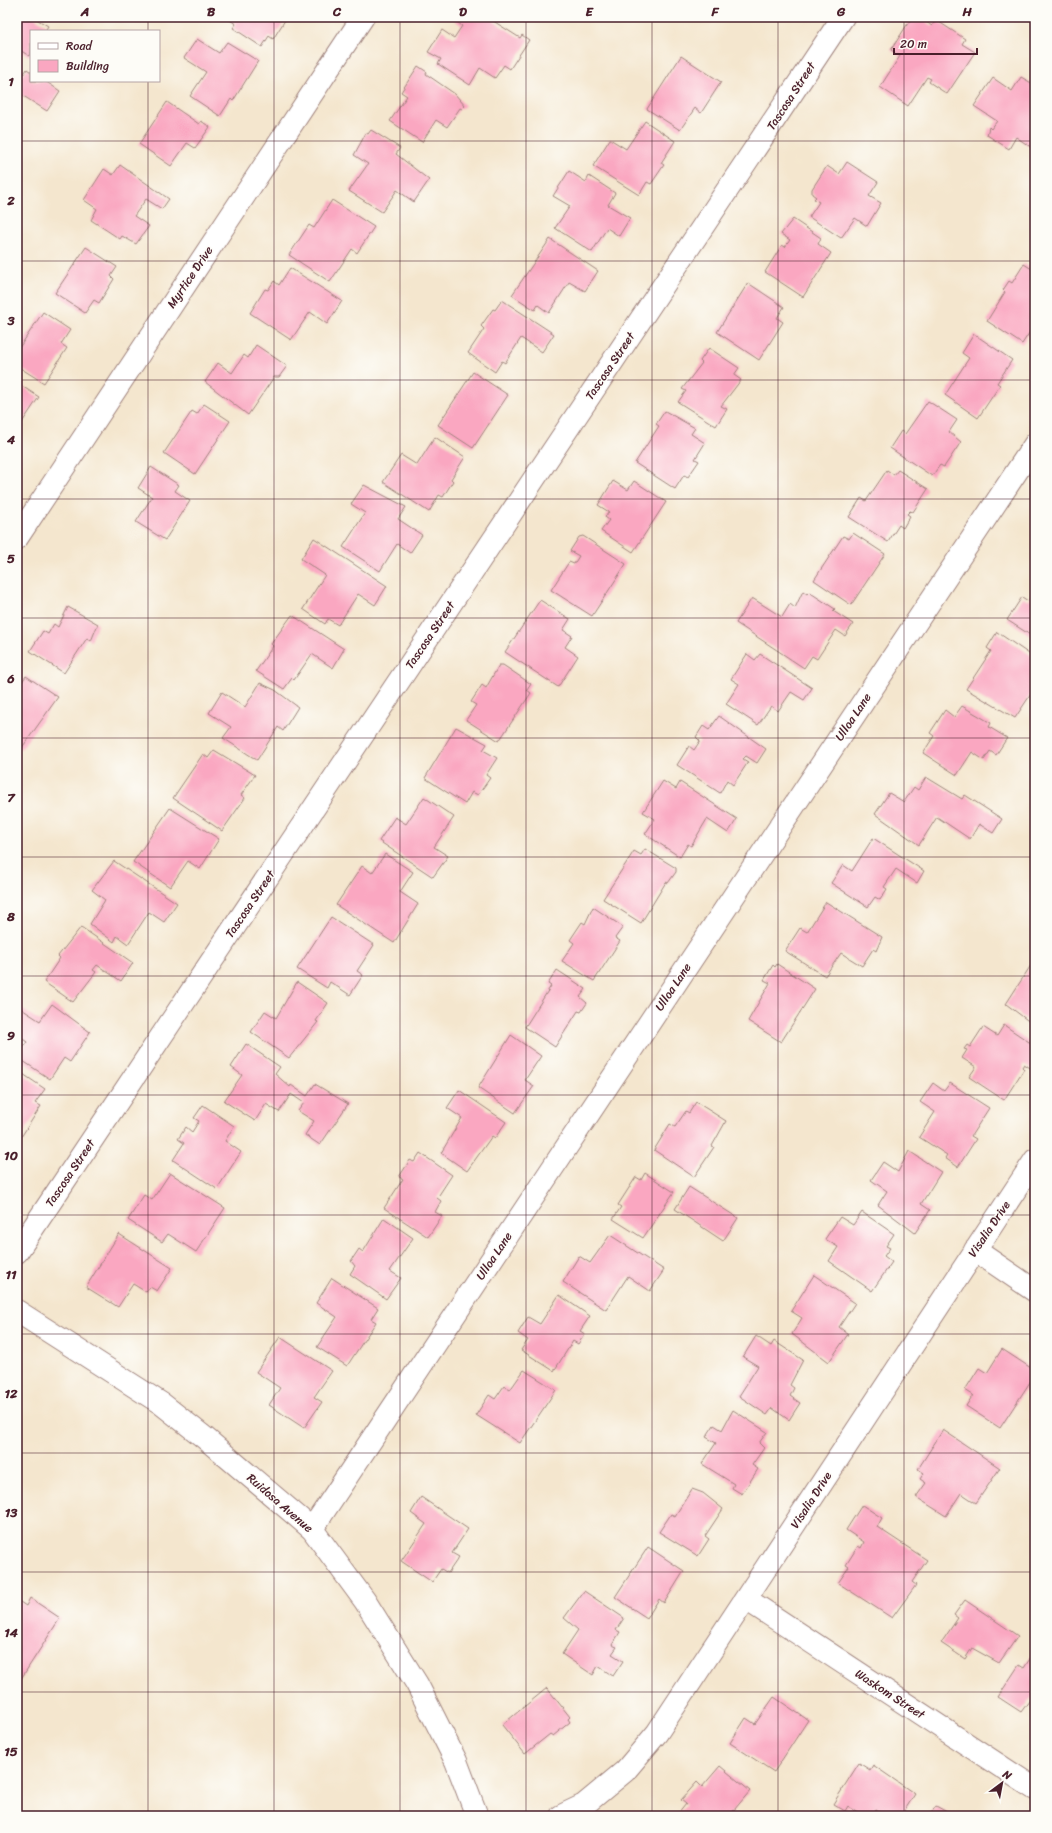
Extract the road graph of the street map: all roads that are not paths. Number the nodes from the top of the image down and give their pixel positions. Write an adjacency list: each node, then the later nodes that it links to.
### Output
1 (363, 17): 4 (street, Myrtice Drive)
2 (843, 17): 7 (street, Tascosa Street)
3 (1035, 444): 10 (street, Ulloa Lane)
4 (17, 538)
5 (1035, 1160): 6 (street, Visalia Drive)
6 (975, 1250): 8 (street); 11 (street, Visalia Drive)
7 (17, 1252)
8 (1035, 1291)
9 (17, 1311): 10 (street, Ruidosa Avenue)
10 (312, 1530): 13 (street, Ruidosa Avenue)
11 (746, 1599): 12 (street, Waskom Street); 14 (street, Visalia Drive)
12 (1035, 1788)
13 (477, 1816)
14 (561, 1816)

